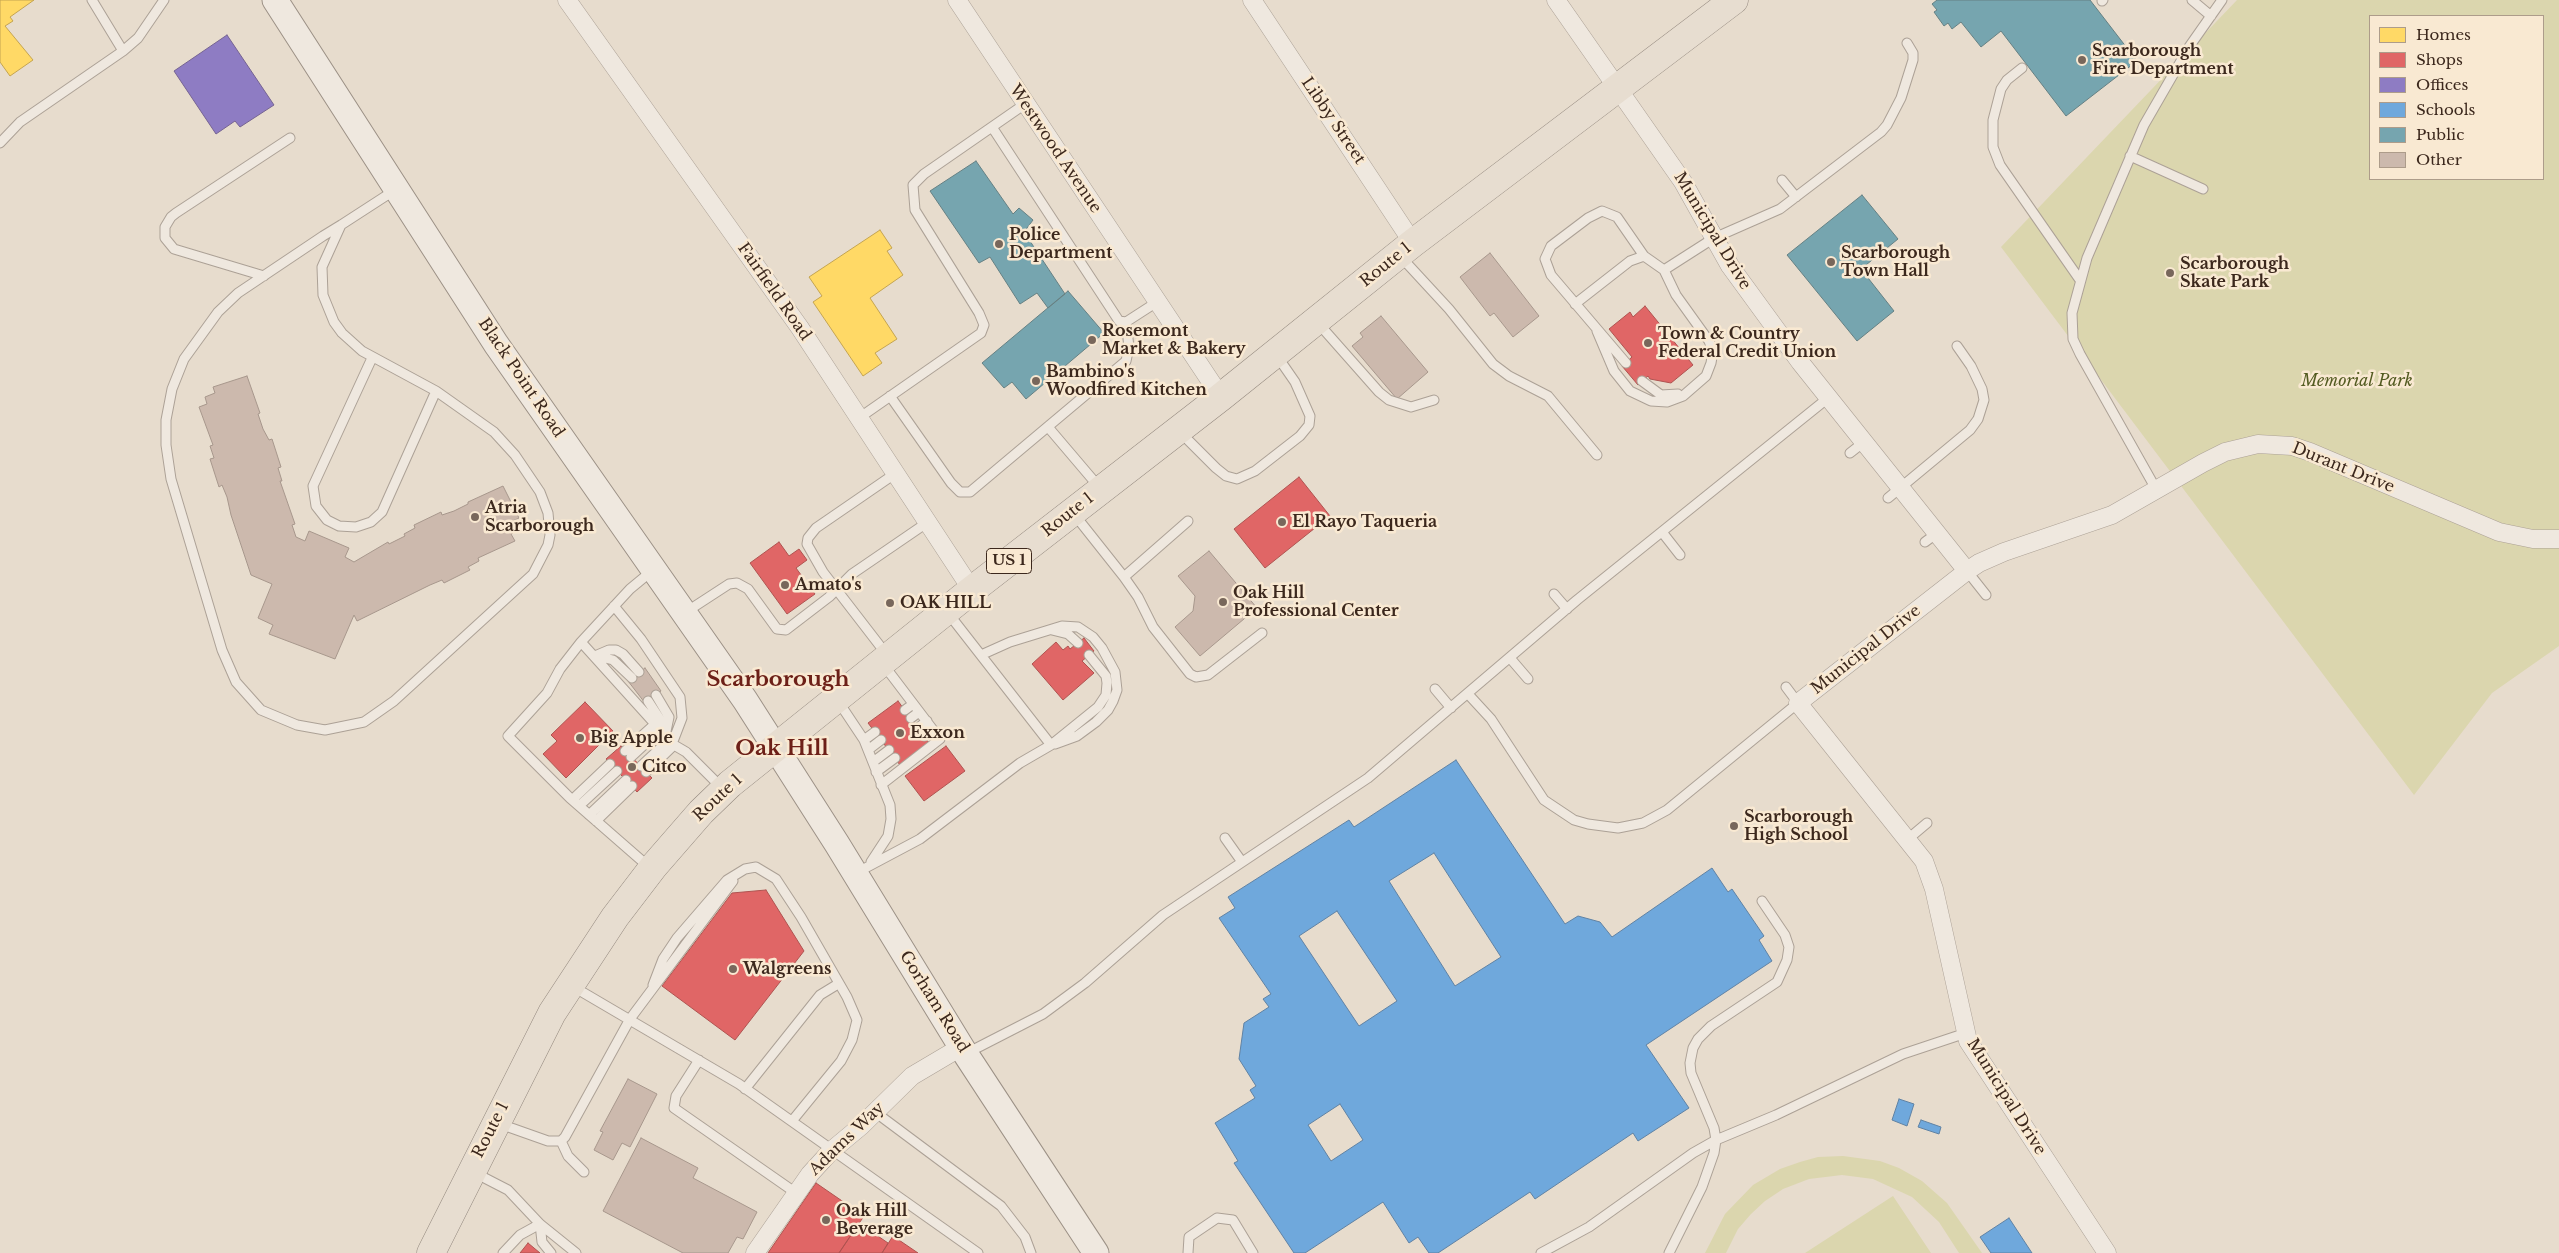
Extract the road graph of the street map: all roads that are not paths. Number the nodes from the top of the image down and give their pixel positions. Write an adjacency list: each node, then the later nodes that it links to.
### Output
1 (92, 0): 13 (lane)
2 (164, 0): 13 (lane)
3 (567, 0): 48 (street, Fairfield Road)
4 (957, 0): 16 (street, Westwood Avenue)
5 (1252, 0): 27 (street, Libby Street)
6 (1556, 0): 15 (street, Municipal Drive)
7 (1734, 0): 15 (main road, Route 1 / US 1)
8 (2192, 0): 11 (lane)
9 (2222, 0): 11 (lane)
10 (283, 3): 22 (main road, Black Point Road)
11 (2211, 16): 20 (lane)
12 (1907, 43): 24 (lane)
13 (124, 51): 19 (lane)
14 (2022, 68): 31 (lane)
15 (1616, 88): 26 (street, Municipal Drive); 27 (main road, Route 1 / US 1)
16 (1025, 104): 17 (lane); 32 (street, Westwood Avenue)
17 (992, 127): 35 (lane); 44 (lane)
18 (290, 138): 30 (lane)
19 (0, 143)
20 (2130, 156): 23 (lane); 31 (lane)
21 (1782, 180): 24 (lane)
22 (397, 189): 25 (lane); 64 (main road, Black Point Road)
23 (2202, 189)
24 (1796, 197): 26 (lane)
25 (340, 224): 30 (lane); 39 (lane)
26 (1714, 238): 29 (lane); 46 (street, Municipal Drive)
27 (1406, 249): 34 (main road, Route 1 / US 1); 53 (lane)
28 (1644, 256): 29 (lane); 33 (lane); 33 (lane)
29 (1664, 270): 42 (lane)
30 (264, 276): 43 (lane)
31 (2080, 280): 55 (lane)
32 (1157, 302): 35 (lane); 45 (street, Westwood Avenue)
33 (1576, 304): 36 (lane)
34 (1316, 321): 38 (main road, Route 1 / US 1); 47 (lane)
35 (1126, 322): 49 (lane)
36 (1597, 331): 40 (lane); 42 (lane)
37 (1957, 346): 57 (lane)
38 (1276, 353): 45 (main road, Route 1 / US 1); 50 (lane)
39 (372, 358): 43 (lane); 43 (lane)
40 (1626, 362)
41 (1642, 381): 42 (lane)
42 (1692, 389)
43 (436, 391)
44 (890, 396): 48 (lane); 49 (lane)
45 (1221, 397): 50 (main road, Route 1 / US 1)
46 (1828, 398): 51 (street, Municipal Drive); 61 (lane)
47 (1434, 400)
48 (859, 418): 54 (street, Fairfield Road)
49 (1048, 427): 56 (lane)
50 (1178, 430): 56 (main road, Route 1 / US 1)
51 (1864, 442): 52 (lane); 57 (street, Municipal Drive)
52 (1850, 453)
53 (1597, 455)
54 (896, 473): 60 (street, Fairfield Road); 67 (lane)
55 (2156, 489): 62 (street, Durant Drive); 65 (street, Durant Drive)
56 (1100, 490): 58 (main road, Route 1 / US 1)
57 (1894, 493): 65 (street, Municipal Drive)
58 (1072, 511): 66 (lane); 68 (main road, Route 1 / US 1)
59 (1188, 521): 66 (lane)
60 (928, 522): 67 (lane); 68 (street, Fairfield Road)
61 (1662, 532): 63 (lane); 72 (lane)
62 (2559, 540)
63 (1680, 555)
64 (654, 570): 71 (lane); 74 (main road, Black Point Road)
65 (1967, 571): 70 (lane); 92 (street, Municipal Drive)
66 (1124, 576): 76 (lane)
67 (836, 590): 74 (lane); 83 (lane)
68 (972, 590): 73 (main road, Route 1 / US 1)
69 (1554, 594): 72 (lane)
70 (1986, 595)
71 (614, 606): 77 (lane); 101 (lane)
72 (1567, 609): 82 (lane)
73 (946, 611): 81 (lane); 83 (main road, Route 1 / US 1)
74 (684, 613): 106 (main road, Black Point Road)
75 (1052, 630): 78 (lane); 81 (lane); 105 (lane)
76 (1262, 632)
77 (581, 642): 80 (lane); 116 (lane)
78 (1078, 643)
79 (1089, 655): 105 (lane)
80 (595, 656): 84 (lane); 101 (lane)
81 (981, 656): 105 (lane)
82 (1510, 658): 85 (lane); 88 (lane)
83 (885, 660): 90 (main road, Route 1 / US 1); 93 (lane)
84 (635, 675)
85 (1528, 679)
86 (1786, 687): 92 (lane)
87 (1435, 689): 94 (lane)
88 (1468, 694): 92 (lane); 94 (lane)
89 (656, 695): 101 (lane)
90 (837, 700): 103 (lane); 106 (main road, Route 1 / US 1)
91 (648, 701): 101 (lane)
92 (1798, 703): 120 (street, Municipal Drive)
93 (913, 704): 95 (lane); 96 (lane)
94 (1451, 708): 121 (lane)
95 (905, 710)
96 (919, 712): 97 (lane); 98 (lane)
97 (911, 718)
98 (930, 725): 99 (lane); 102 (lane); 114 (lane)
99 (918, 728)
100 (875, 732): 103 (lane)
101 (666, 736): 108 (lane); 111 (lane); 115 (lane)
102 (924, 736)
103 (864, 740): 107 (lane)
104 (881, 740): 107 (lane)
105 (1051, 745): 123 (lane)
106 (776, 749): 115 (main road, Route 1 / US 1); 123 (main road, Gorham Road)
107 (868, 750): 109 (lane)
108 (628, 754)
109 (873, 762): 112 (lane); 112 (lane)
110 (614, 768): 116 (lane)
111 (644, 769)
112 (876, 772): 114 (lane)
113 (629, 783): 117 (lane)
114 (881, 785): 123 (lane)
115 (724, 790): 122 (main road, Route 1 / US 1)
116 (575, 803): 117 (lane)
117 (593, 818): 122 (lane)
118 (1927, 823): 120 (lane)
119 (1225, 838): 121 (lane)
120 (1908, 839): 128 (street, Municipal Drive)
121 (1242, 862): 129 (lane)
122 (651, 869): 125 (main road, Route 1 / US 1)
123 (862, 870): 129 (main road, Gorham Road)
124 (1762, 901): 135 (lane)
125 (570, 984): 127 (lane); 134 (main road, Route 1 / US 1)
126 (838, 984): 127 (lane); 131 (lane); 133 (lane)
127 (630, 1019): 130 (lane); 136 (lane)
128 (1966, 1033): 135 (lane); 154 (street, Municipal Drive)
129 (963, 1050): 132 (street, Adams Way); 149 (main road, Gorham Road)
130 (699, 1060): 131 (lane); 140 (lane)
131 (745, 1089): 133 (lane)
132 (875, 1112): 137 (street, Adams Way); 148 (lane)
133 (792, 1121): 137 (lane)
134 (496, 1122): 136 (lane); 138 (main road, Route 1 / US 1)
135 (1716, 1140): 152 (lane); 153 (lane)
136 (561, 1141): 139 (lane)
137 (831, 1151): 140 (street, Adams Way); 147 (lane)
138 (471, 1170): 141 (lane); 142 (main road, Route 1 / US 1)
139 (584, 1172)
140 (796, 1194): 146 (street, Adams Way)
141 (540, 1224): 143 (lane); 144 (lane); 145 (lane)
142 (431, 1253)
143 (503, 1253)
144 (551, 1253)
145 (576, 1253)
146 (754, 1253)
147 (978, 1253)
148 (1032, 1253)
149 (1096, 1253)
150 (1188, 1253): 151 (lane)
151 (1253, 1253)
152 (1541, 1253)
153 (1669, 1253)
154 (2107, 1253)

